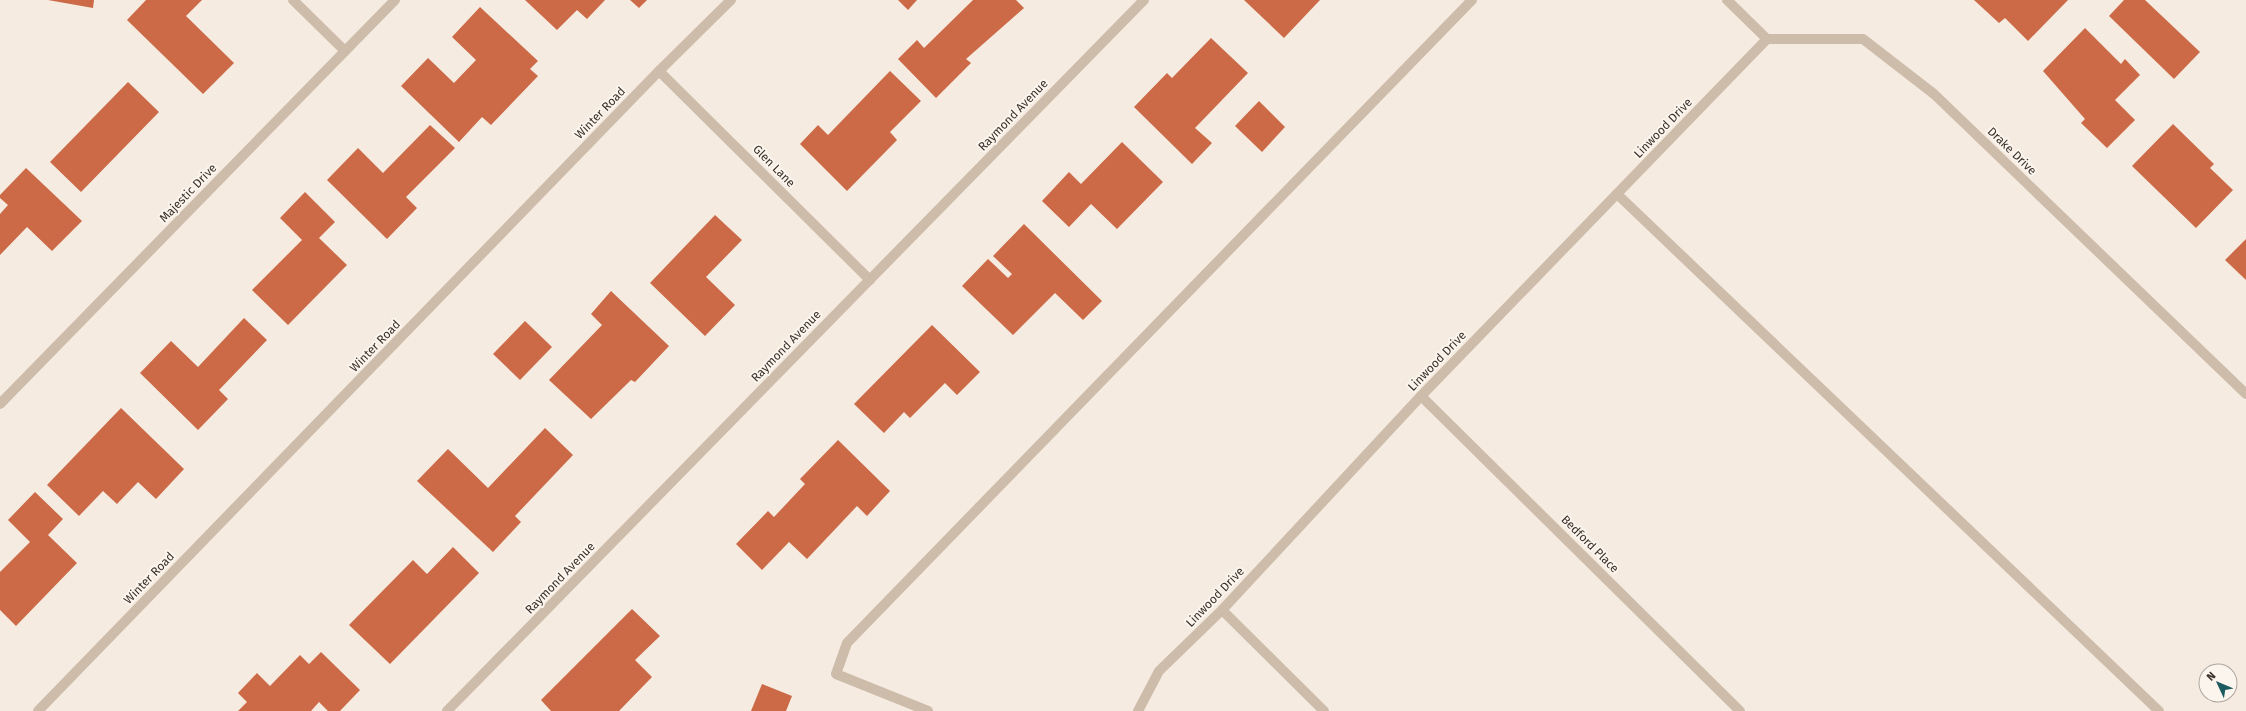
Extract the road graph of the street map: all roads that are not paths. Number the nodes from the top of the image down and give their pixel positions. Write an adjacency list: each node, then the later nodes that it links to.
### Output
1 (293, 0): 8 (street)
2 (395, 0): 8 (street, Majestic Drive)
3 (731, 0): 9 (street, Winter Road)
4 (1144, 0): 11 (street, Raymond Avenue)
5 (1472, 0): 18 (street)
6 (1727, 0): 7 (street)
7 (1767, 39): 10 (street, Linwood Drive); 12 (street, Drake Drive)
8 (345, 51): 14 (street, Majestic Drive)
9 (658, 71): 11 (street, Glen Lane); 16 (street, Winter Road)
10 (1617, 194): 13 (street, Linwood Drive); 22 (street)
11 (870, 280): 17 (street, Raymond Avenue)
12 (2246, 394)
13 (1421, 396): 15 (street, Linwood Drive); 21 (street, Bedford Place)
14 (0, 404)
15 (1222, 610): 19 (street, Linwood Drive); 20 (street)
16 (38, 711)
17 (447, 711)
18 (928, 711)
19 (1138, 711)
20 (1324, 711)
21 (1740, 711)
22 (2159, 711)

